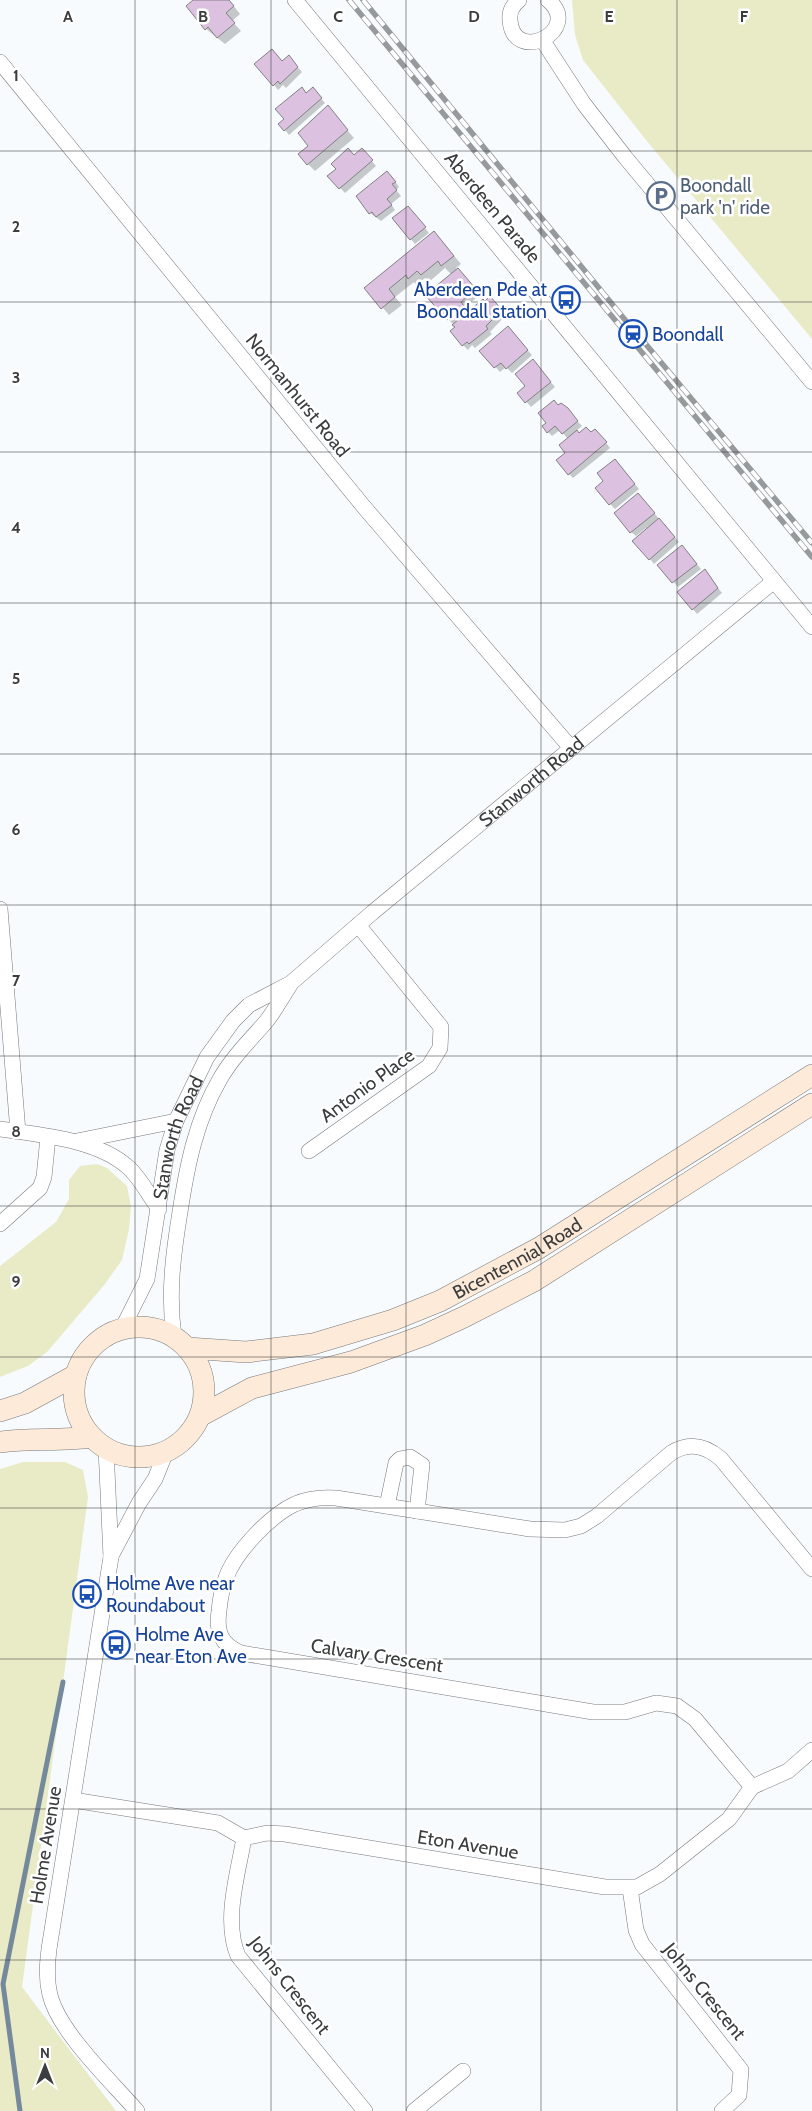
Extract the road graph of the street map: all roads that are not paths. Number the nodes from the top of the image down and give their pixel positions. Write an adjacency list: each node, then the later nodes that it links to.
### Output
1 (295, 0): 7 (street, Aberdeen Parade)
2 (519, 0): 4 (street)
3 (548, 0): 4 (street)
4 (543, 40): 6 (street)
5 (0, 62): 9 (street, Normanhurst Road)
6 (812, 382)
7 (774, 581): 8 (street, Aberdeen Parade); 9 (street, Stanworth Road)
8 (812, 627)
9 (571, 748): 11 (street, Stanworth Road)
10 (0, 909): 17 (street)
11 (358, 925): 12 (street, Stanworth Road); 20 (street, Antonio Place)
12 (291, 983): 15 (street, Stanworth Road); 24 (street, Stanworth Road)
13 (812, 1075): 24 (main road, Bicentennial Road)
14 (812, 1104): 27 (main road, Bicentennial Road)
15 (176, 1121): 19 (street); 21 (street, Stanworth Road)
16 (0, 1129): 17 (street)
17 (18, 1132): 18 (street)
18 (48, 1137): 19 (street); 22 (street)
19 (77, 1141): 21 (street)
20 (309, 1151)
21 (158, 1209): 23 (street, Stanworth Road)
22 (0, 1224)
23 (122, 1329): 24 (main road); 25 (main road)
24 (181, 1342): 27 (main road)
25 (76, 1375): 26 (main road); 29 (main road)
26 (0, 1411)
27 (200, 1416): 30 (main road)
28 (0, 1442): 29 (main road)
29 (99, 1442): 30 (main road); 33 (street, Holme Avenue)
30 (166, 1452): 33 (street, Holme Avenue)
31 (387, 1506): 32 (street, Calvary Crescent); 32 (street); 36 (street, Calvary Crescent)
32 (417, 1511): 34 (street, Calvary Crescent)
33 (111, 1556): 37 (street, Holme Avenue)
34 (812, 1569)
35 (812, 1750): 36 (street)
36 (752, 1787): 39 (street, Eton Avenue)
37 (73, 1800): 38 (street); 41 (street, Holme Avenue)
38 (244, 1838): 39 (street, Eton Avenue); 42 (street, Johns Crescent)
39 (630, 1888): 44 (street, Johns Crescent)
40 (463, 2071): 43 (street)
41 (137, 2111)
42 (365, 2111)
43 (414, 2111)
44 (722, 2111)

